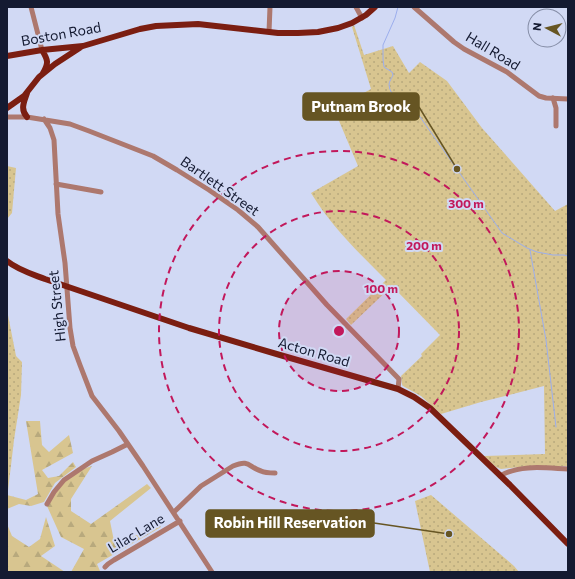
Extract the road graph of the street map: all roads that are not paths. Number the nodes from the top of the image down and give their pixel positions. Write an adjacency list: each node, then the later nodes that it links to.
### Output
1 (31, 7): 9 (street)
2 (270, 7): 7 (street)
3 (356, 7): 6 (street)
4 (376, 7): 6 (main road, Boston Road)
5 (414, 7): 15 (street, Hall Road)
6 (362, 18): 7 (main road, Boston Road)
7 (269, 32): 8 (main road, Boston Road)
8 (83, 46): 9 (main road, Boston Road); 13 (main road)
9 (42, 50): 10 (main road, Boston Road); 12 (main road)
10 (28, 53): 11 (main road, Boston Road); 12 (main road)
11 (7, 56)
12 (47, 60): 13 (main road)
13 (40, 77): 14 (main road)
14 (28, 92): 17 (main road); 19 (main road)
15 (553, 98): 16 (street, Hall Road); 21 (street)
16 (568, 99)
17 (7, 108)
18 (7, 117): 19 (street, Bartlett Street)
19 (27, 117): 20 (street, Bartlett Street)
20 (44, 120): 22 (street, High Street); 26 (street, Bartlett Street)
21 (556, 126)
22 (56, 184): 23 (street); 25 (street, High Street)
23 (101, 192)
24 (7, 261): 25 (main road, Acton Road)
25 (66, 287): 26 (main road, Acton Road); 27 (street, High Street)
26 (398, 389): 30 (main road, Acton Road)
27 (128, 444): 31 (street); 32 (street, High Street)
28 (568, 469): 30 (street)
29 (275, 473): 32 (street)
30 (500, 476): 34 (main road, Acton Road)
31 (46, 504)
32 (174, 512): 33 (street, High Street)
33 (180, 521): 35 (street, Lilac Lane); 36 (street, High Street)
34 (568, 544)
35 (106, 567)
36 (212, 572)

